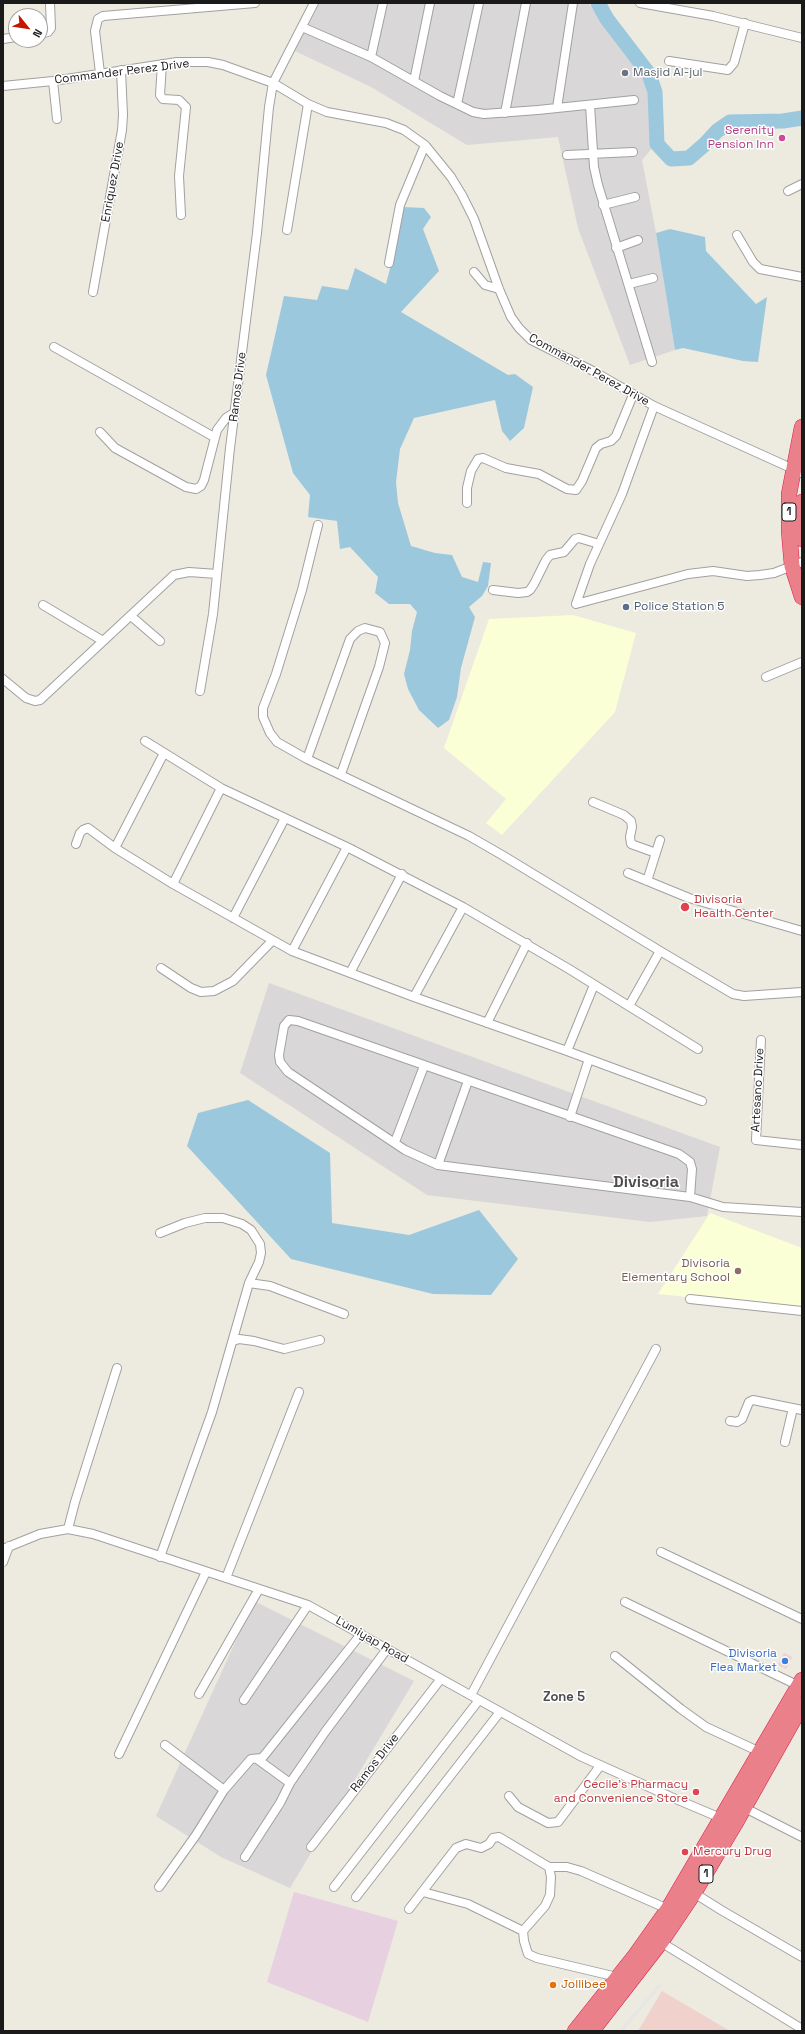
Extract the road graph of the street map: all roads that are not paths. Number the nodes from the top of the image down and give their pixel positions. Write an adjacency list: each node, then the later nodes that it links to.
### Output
1 (50, 3): 12 (street)
2 (255, 3): 18 (street)
3 (314, 3): 11 (street, Ramos Drive)
4 (383, 3): 14 (street)
5 (430, 3): 20 (street)
6 (479, 3): 25 (street)
7 (526, 3): 28 (street)
8 (573, 3): 27 (street)
9 (640, 3): 10 (street)
10 (745, 24): 13 (street); 15 (street)
11 (302, 27): 14 (street); 21 (street, Ramos Drive)
12 (48, 32)
13 (802, 38)
14 (371, 57): 20 (street)
15 (670, 61)
16 (162, 64): 17 (street, Commander Perez Drive); 21 (street, Commander Perez Drive); 38 (street)
17 (121, 70): 18 (street, Commander Perez Drive); 49 (street, Enriquez Drive)
18 (100, 73): 19 (street, Commander Perez Drive)
19 (53, 81): 22 (street, Commander Perez Drive); 29 (street)
20 (414, 81): 25 (street)
21 (273, 83): 24 (street, Commander Perez Drive); 54 (street, Ramos Drive)
22 (3, 86)
23 (634, 100): 26 (street)
24 (308, 104): 30 (street, Commander Perez Drive); 39 (street)
25 (457, 104): 28 (street)
26 (590, 105): 27 (street); 32 (street)
27 (557, 108): 28 (street)
28 (505, 113)
29 (57, 119)
30 (425, 144): 43 (street); 48 (street, Commander Perez Drive)
31 (633, 152): 32 (street)
32 (593, 154): 33 (street); 37 (street)
33 (567, 155)
34 (802, 184): 35 (street)
35 (788, 191)
36 (635, 197): 37 (street)
37 (603, 204): 42 (street)
38 (181, 215)
39 (287, 230)
40 (737, 235): 45 (street)
41 (638, 240): 42 (street)
42 (616, 248): 47 (street)
43 (389, 263)
44 (474, 272): 48 (street)
45 (802, 277)
46 (653, 278): 47 (street)
47 (629, 284): 51 (street)
48 (499, 290): 52 (street, Commander Perez Drive)
49 (93, 292)
50 (54, 348): 57 (street)
51 (652, 362)
52 (633, 394): 53 (street, Commander Perez Drive); 60 (street)
53 (654, 406): 58 (street, Commander Perez Drive); 64 (street)
54 (234, 413): 57 (street); 66 (street, Ramos Drive)
55 (802, 427): 58 (highway, 1)
56 (100, 432): 57 (street)
57 (214, 437)
58 (798, 471): 65 (highway, 1)
59 (802, 502): 61 (highway, 1)
60 (467, 503)
61 (801, 522): 63 (highway, 1)
62 (318, 525): 79 (street)
63 (802, 538)
64 (599, 544): 65 (street); 67 (street)
65 (797, 564): 68 (highway, 1)
66 (217, 574): 70 (street); 76 (street, Ramos Drive)
67 (493, 590)
68 (802, 595)
69 (43, 605): 71 (street)
70 (131, 616): 71 (street); 72 (street)
71 (103, 641): 75 (street)
72 (160, 641)
73 (802, 662): 74 (street)
74 (766, 677)
75 (3, 680)
76 (200, 691)
77 (144, 741): 78 (street)
78 (164, 753): 81 (street); 87 (street)
79 (307, 759): 80 (street); 80 (street)
80 (341, 774): 99 (street)
81 (221, 788): 83 (street); 92 (street)
82 (594, 802): 88 (street)
83 (285, 818): 86 (street); 94 (street)
84 (660, 840): 88 (street)
85 (76, 844): 87 (street)
86 (347, 847): 90 (street); 98 (street)
87 (115, 848): 92 (street)
88 (656, 853): 91 (street)
89 (628, 873): 91 (street)
90 (402, 874): 93 (street); 101 (street)
91 (646, 881): 95 (street)
92 (173, 884): 94 (street)
93 (463, 907): 97 (street); 104 (street)
94 (233, 918): 96 (street)
95 (802, 931)
96 (272, 941): 98 (street); 100 (street)
97 (526, 943): 102 (street); 106 (street)
98 (292, 951): 101 (street)
99 (660, 951): 103 (street); 105 (street)
100 (161, 968)
101 (350, 973): 104 (street)
102 (594, 985): 105 (street); 109 (street)
103 (802, 992)
104 (414, 997): 106 (street)
105 (629, 1006): 108 (street)
106 (486, 1023): 109 (street)
107 (761, 1040): 116 (street, Artesano Drive)
108 (698, 1049)
109 (567, 1051): 110 (street)
110 (589, 1059): 113 (street); 114 (street)
111 (424, 1066): 112 (street); 115 (street); 115 (street)
112 (468, 1081): 114 (street); 117 (street)
113 (702, 1101)
114 (570, 1117): 118 (street)
115 (395, 1142): 117 (street)
116 (802, 1145)
117 (438, 1165): 118 (street)
118 (690, 1197): 119 (street)
119 (802, 1212)
120 (160, 1233): 121 (street)
121 (249, 1283): 124 (street); 126 (street)
122 (690, 1299): 123 (street)
123 (802, 1311)
124 (344, 1314)
125 (320, 1340): 126 (street)
126 (233, 1341): 136 (street)
127 (656, 1349): 150 (street)
128 (117, 1368): 133 (street)
129 (299, 1392): 139 (street)
130 (798, 1409): 131 (street); 132 (street)
131 (730, 1421)
132 (785, 1442)
133 (68, 1529): 134 (street, Lumiyap Road); 136 (street, Lumiyap Road)
134 (6, 1547): 137 (street)
135 (661, 1552): 143 (street)
136 (160, 1557): 138 (street, Lumiyap Road)
137 (3, 1562)
138 (206, 1572): 139 (street, Lumiyap Road); 157 (street)
139 (226, 1578): 140 (street, Lumiyap Road)
140 (259, 1589): 142 (street, Lumiyap Road); 149 (street)
141 (625, 1602): 148 (street)
142 (308, 1605): 144 (street, Lumiyap Road); 151 (street)
143 (802, 1619)
144 (361, 1634): 145 (street, Lumiyap Road); 158 (street)
145 (387, 1649): 147 (street, Lumiyap Road); 160 (street)
146 (616, 1656): 156 (street)
147 (440, 1680): 150 (street, Lumiyap Road); 167 (street, Ramos Drive)
148 (800, 1683): 156 (highway, 1)
149 (199, 1694)
150 (471, 1695): 152 (street, Lumiyap Road)
151 (244, 1700)
152 (479, 1700): 154 (street, Lumiyap Road); 171 (street)
153 (802, 1705): 163 (highway, 1)
154 (500, 1712): 159 (street, Lumiyap Road); 174 (street)
155 (165, 1745): 161 (street)
156 (760, 1752): 164 (highway, 1)
157 (119, 1754)
158 (257, 1759): 160 (street); 161 (street)
159 (600, 1766): 162 (street); 164 (street, Lumiyap Road)
160 (290, 1784): 168 (street)
161 (224, 1790): 170 (street)
162 (509, 1796)
163 (745, 1808): 165 (highway, 1); 166 (street)
164 (721, 1818): 165 (street, Lumiyap Road); 176 (highway, 1)
165 (735, 1824): 173 (highway, 1)
166 (802, 1837)
167 (311, 1847)
168 (245, 1857)
169 (549, 1866): 172 (street); 176 (street); 177 (street)
170 (159, 1887)
171 (334, 1887)
172 (423, 1892): 175 (street); 177 (street)
173 (694, 1893): 178 (highway, 1); 179 (street)
174 (356, 1897)
175 (409, 1909)
176 (668, 1909): 178 (highway, 1)
177 (523, 1931): 180 (street)
178 (656, 1939): 180 (highway, 1); 181 (street); 183 (highway, 1)
179 (802, 1957)
180 (618, 1977): 182 (highway, 1)
181 (802, 2029)
182 (575, 2031)
183 (592, 2031)

